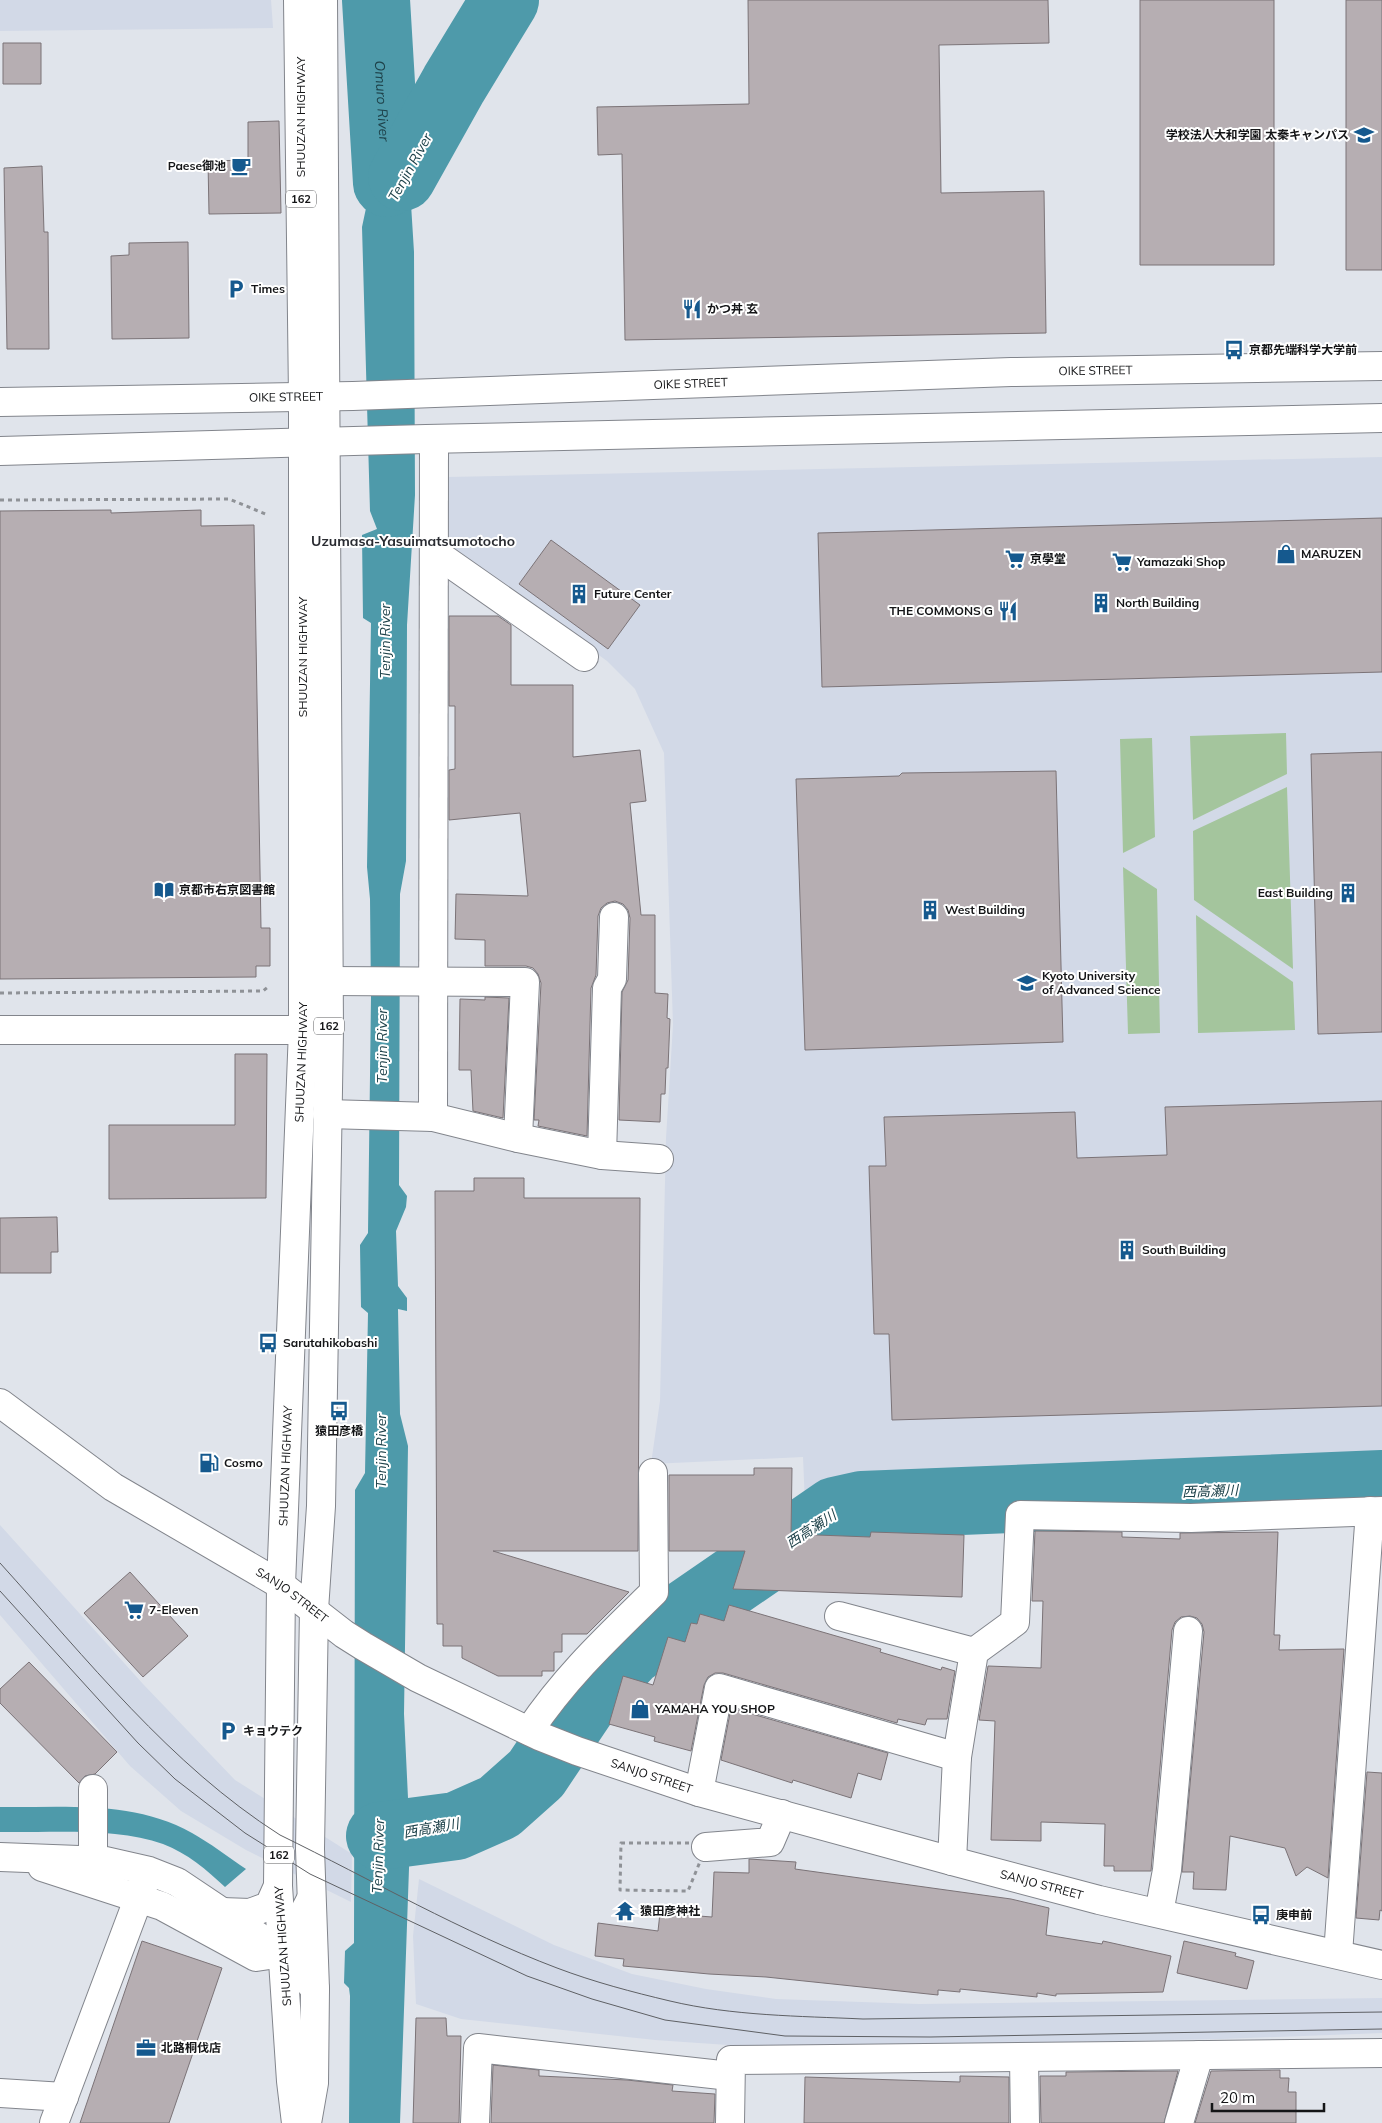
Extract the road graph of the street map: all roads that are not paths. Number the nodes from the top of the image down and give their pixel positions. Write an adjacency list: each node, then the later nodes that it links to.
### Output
1 (298, 0): 4 (main road, SHUUZAN HIGHWAY / 162)
2 (323, 0): 4 (main road, SHUUZAN HIGHWAY / 162)
3 (1382, 366): 4 (main road, OIKE STREET)
4 (327, 397): 5 (main road, OIKE STREET); 8 (main road, SHUUZAN HIGHWAY / 162)
5 (0, 402)
6 (1382, 418): 7 (main road)
7 (430, 439): 8 (main road); 10 (main road)
8 (327, 442): 9 (main road); 13 (main road, SHUUZAN HIGHWAY / 162); 16 (main road, SHUUZAN HIGHWAY / 162)
9 (0, 452)
10 (434, 552): 11 (main road); 14 (main road)
11 (584, 657)
12 (614, 917): 20 (main road)
13 (337, 981): 14 (main road); 17 (main road, SHUUZAN HIGHWAY / 162)
14 (426, 981): 18 (main road); 19 (main road)
15 (0, 1030): 16 (main road)
16 (303, 1030): 25 (main road, SHUUZAN HIGHWAY / 162)
17 (333, 1115): 18 (main road); 26 (main road, SHUUZAN HIGHWAY / 162)
18 (426, 1116): 19 (main road)
19 (518, 1138): 20 (main road)
20 (602, 1155): 21 (main road)
21 (659, 1159)
22 (0, 1402): 25 (main road, SANJO STREET)
23 (653, 1473): 30 (main road)
24 (1376, 1511): 29 (main road); 46 (main road)
25 (281, 1585): 26 (main road, SANJO STREET); 40 (main road, SHUUZAN HIGHWAY / 162)
26 (314, 1610): 30 (main road, SANJO STREET); 42 (main road, SHUUZAN HIGHWAY / 162)
27 (839, 1616): 29 (main road)
28 (1188, 1631): 44 (main road)
29 (974, 1652): 31 (main road)
30 (534, 1733): 32 (main road, SANJO STREET)
31 (958, 1758): 32 (main road); 38 (main road)
32 (699, 1792): 34 (main road, SANJO STREET)
33 (93, 1796): 36 (main road)
34 (782, 1814): 35 (main road); 38 (main road, SANJO STREET)
35 (706, 1847)
36 (93, 1848): 37 (main road); 39 (main road)
37 (5, 1857): 41 (main road)
38 (952, 1861): 44 (main road, SANJO STREET)
39 (149, 1871): 41 (main road); 43 (main road)
40 (278, 1886): 43 (main road); 45 (main road, SHUUZAN HIGHWAY / 162)
41 (139, 1898): 45 (main road); 54 (main road)
42 (311, 1899): 45 (main road); 48 (main road, SHUUZAN HIGHWAY / 162)
43 (222, 1912): 45 (main road)
44 (1159, 1914): 46 (main road, SANJO STREET)
45 (284, 1953): 48 (main road); 56 (main road, SHUUZAN HIGHWAY / 162)
46 (1338, 1954): 47 (main road, SANJO STREET)
47 (1382, 1965)
48 (315, 1989): 57 (main road, SHUUZAN HIGHWAY / 162)
49 (1382, 2053): 50 (main road)
50 (1199, 2054): 51 (main road); 61 (main road)
51 (1024, 2059): 52 (main road); 60 (main road)
52 (730, 2076): 58 (main road); 59 (main road)
53 (0, 2093): 54 (main road)
54 (64, 2098): 55 (main road)
55 (54, 2123)
56 (296, 2123)
57 (307, 2123)
58 (475, 2123)
59 (730, 2123)
60 (1025, 2123)
61 (1179, 2123)

